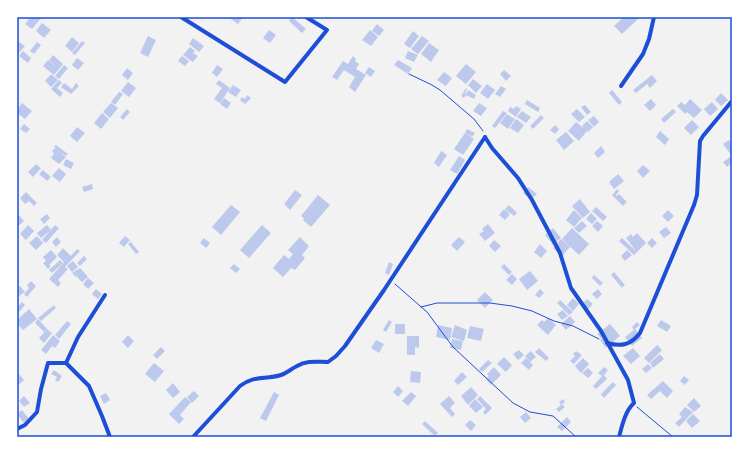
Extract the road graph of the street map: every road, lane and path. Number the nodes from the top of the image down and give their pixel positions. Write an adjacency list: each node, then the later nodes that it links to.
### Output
1 (181, 17): 2 (street)
2 (306, 17)
3 (654, 17): 5 (street)
4 (409, 74): 7 (path)
5 (621, 86)
6 (732, 101): 11 (street)
7 (486, 137): 8 (street); 11 (street)
8 (390, 280): 10 (path); 16 (street)
9 (105, 295): 12 (street)
10 (421, 307): 11 (path); 17 (path)
11 (607, 343): 13 (street)
12 (66, 363): 14 (street); 15 (street)
13 (634, 403): 18 (street); 19 (path)
14 (17, 429)
15 (110, 437)
16 (194, 437)
17 (576, 437)
18 (619, 437)
19 (674, 437)

